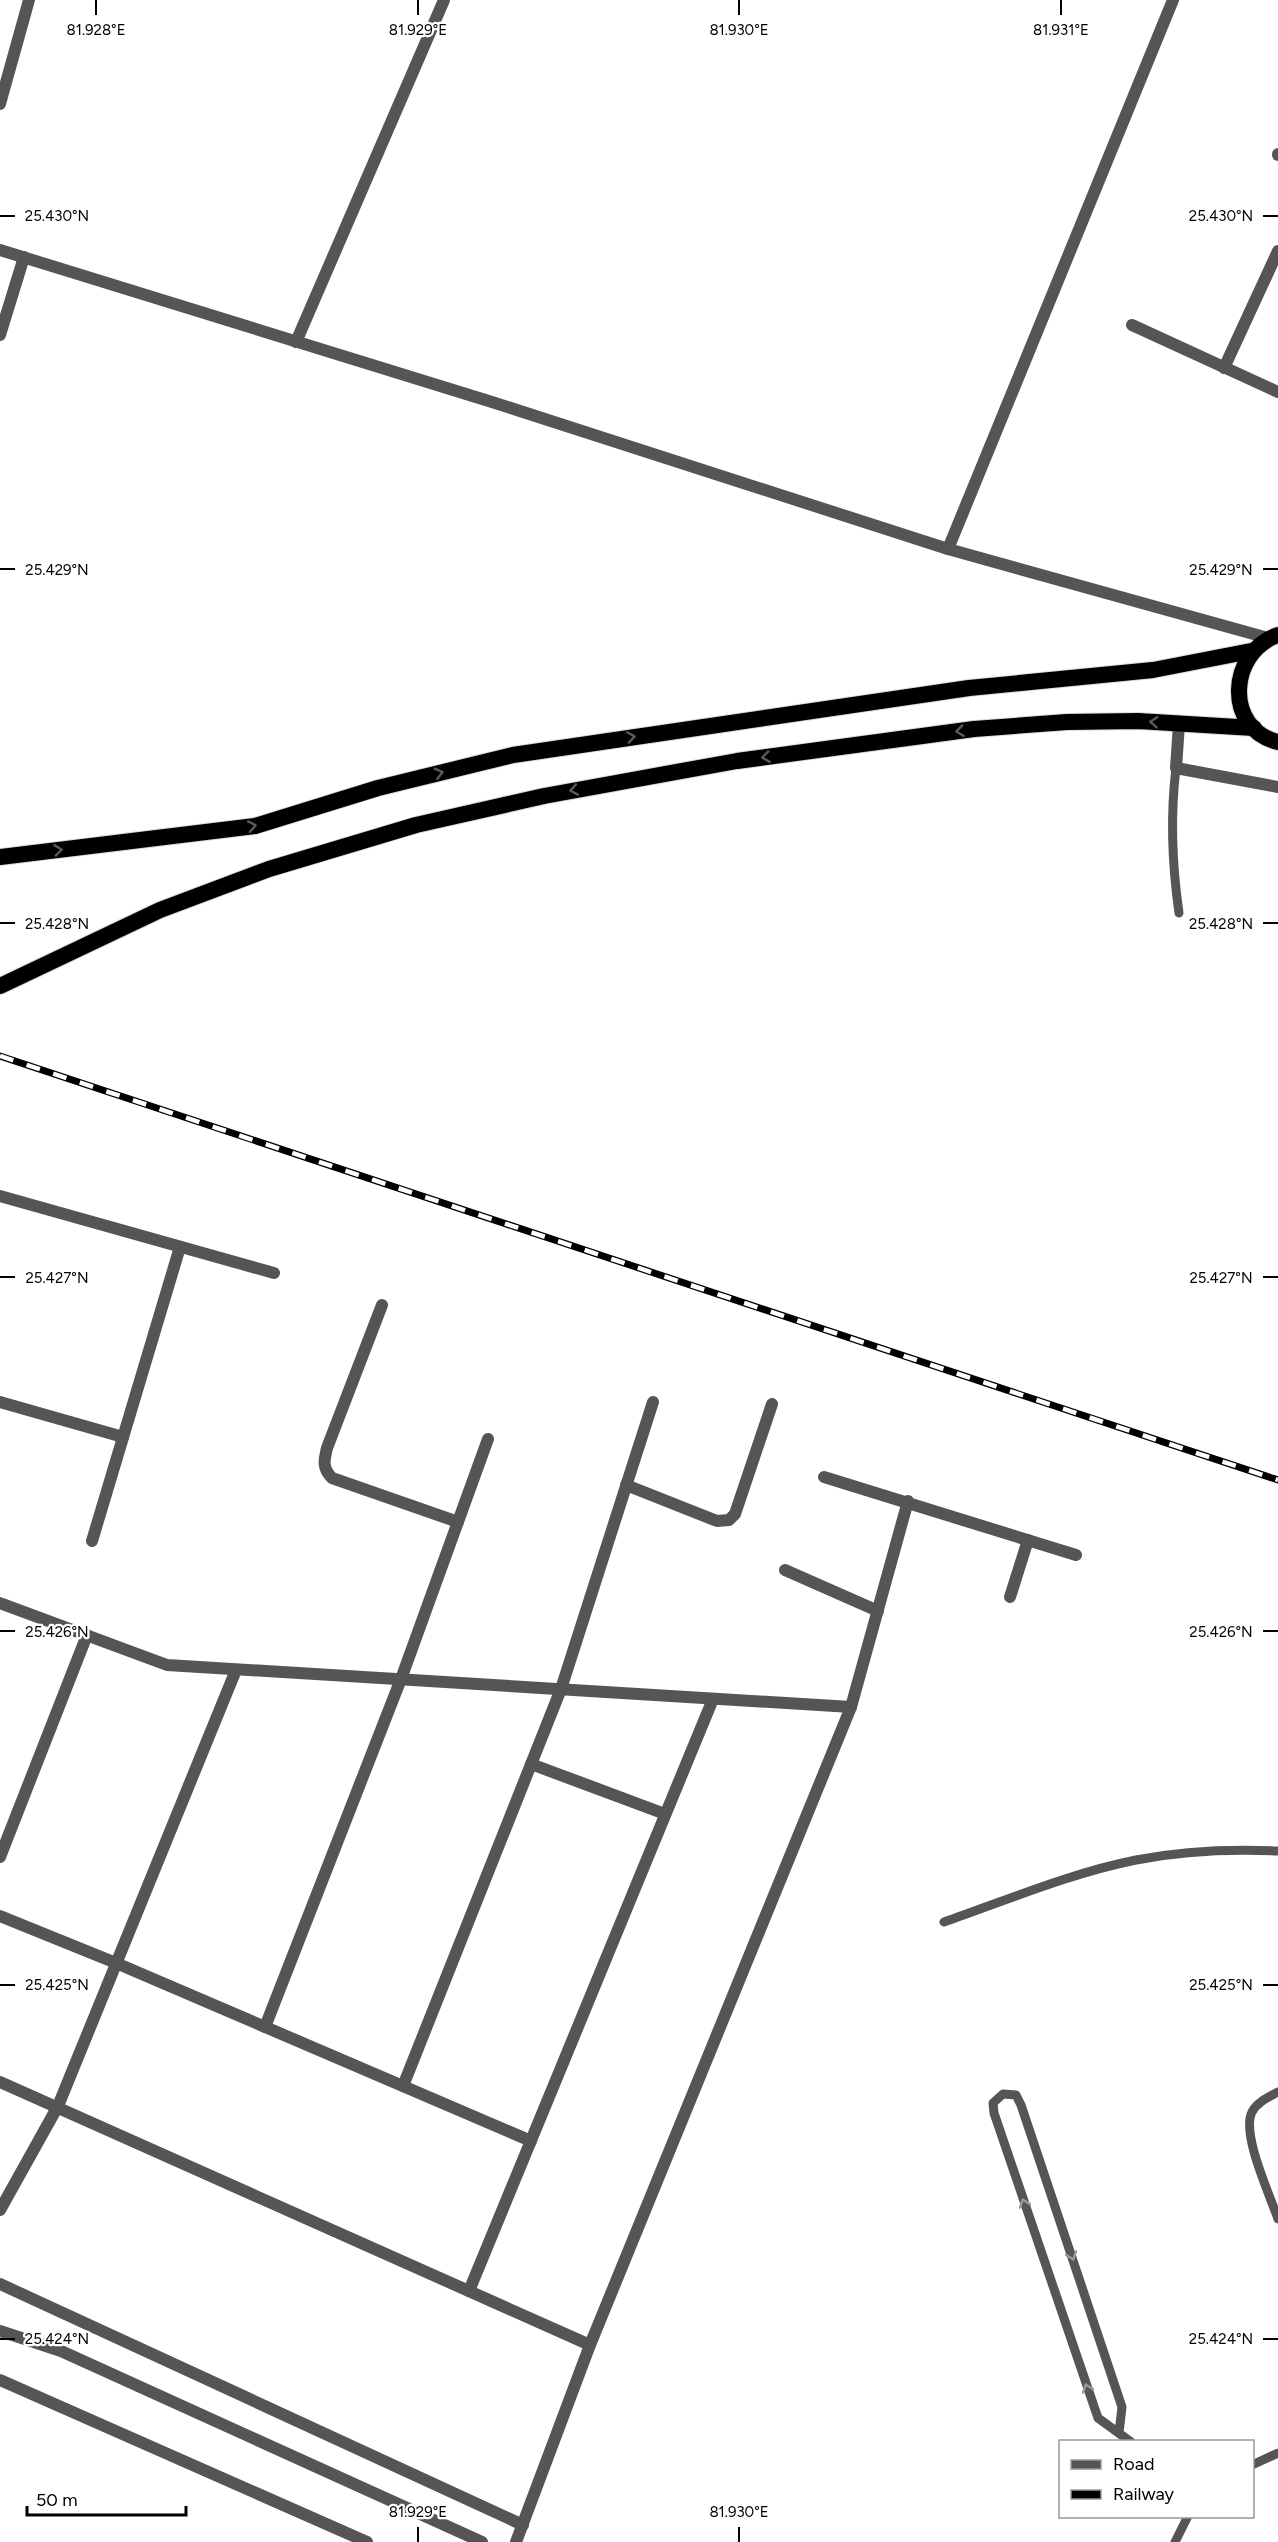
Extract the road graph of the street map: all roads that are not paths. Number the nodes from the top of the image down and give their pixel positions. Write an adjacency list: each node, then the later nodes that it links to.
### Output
1 (29, 0): 4 (street)
2 (444, 0): 10 (street)
3 (1173, 0): 13 (street)
4 (0, 104)
5 (0, 250): 7 (street)
6 (1278, 251): 11 (street)
7 (24, 257): 9 (street); 10 (street)
8 (1132, 325): 11 (street)
9 (0, 335)
10 (296, 342): 13 (street)
11 (1224, 368): 12 (street)
12 (1278, 392)
13 (948, 549): 14 (street)
14 (1273, 636): 15 (highway)
15 (1251, 651): 17 (highway); 21 (highway, one-way to 15)
16 (1179, 724): 17 (highway); 19 (street); 23 (highway, one-way to 23)
17 (1254, 728): 18 (highway)
18 (1278, 742)
19 (1176, 768): 20 (street); 22 (lane)
20 (1278, 787)
21 (0, 857)
22 (1179, 913)
23 (0, 986)
24 (0, 1196): 25 (street)
25 (180, 1247): 26 (street); 31 (street)
26 (274, 1273)
27 (382, 1305): 36 (street)
28 (0, 1402): 31 (street)
29 (653, 1402): 34 (street)
30 (772, 1404): 34 (street)
31 (123, 1437): 38 (street)
32 (488, 1439): 36 (street)
33 (824, 1477): 35 (street)
34 (626, 1485): 47 (street)
35 (908, 1501): 37 (street); 43 (street)
36 (458, 1522): 46 (street)
37 (1028, 1540): 39 (street); 41 (street)
38 (92, 1541)
39 (1076, 1555)
40 (785, 1570): 43 (street)
41 (1010, 1597)
42 (0, 1603): 44 (street)
43 (878, 1611): 49 (street)
44 (87, 1635): 45 (street); 53 (street)
45 (236, 1670): 46 (street); 56 (street)
46 (401, 1679): 47 (street); 57 (street)
47 (561, 1689): 48 (street); 50 (street)
48 (713, 1699): 49 (street); 51 (street)
49 (851, 1707): 68 (street)
50 (531, 1764): 51 (street); 59 (street)
51 (665, 1814): 62 (street)
52 (1278, 1851): 55 (lane)
53 (0, 1857)
54 (0, 1916): 56 (street)
55 (944, 1922)
56 (116, 1963): 57 (street); 61 (street)
57 (266, 2027): 59 (street)
58 (0, 2082): 61 (street)
59 (403, 2086): 62 (street)
60 (1278, 2092): 64 (lane)
61 (58, 2106): 63 (street); 66 (street)
62 (531, 2141): 66 (street)
63 (0, 2211)
64 (1278, 2219)
65 (0, 2284): 75 (street)
66 (469, 2291): 68 (street)
67 (0, 2331): 76 (street)
68 (590, 2345): 75 (street)
69 (0, 2380): 77 (street)
70 (1119, 2433): 70 (lane, one-way to 70); 71 (lane)
71 (1128, 2440)
72 (1278, 2453): 73 (lane)
73 (1254, 2464)
74 (1187, 2518): 79 (lane)
75 (523, 2525): 78 (street)
76 (474, 2540)
77 (367, 2542)
78 (516, 2542)
79 (1175, 2542)

